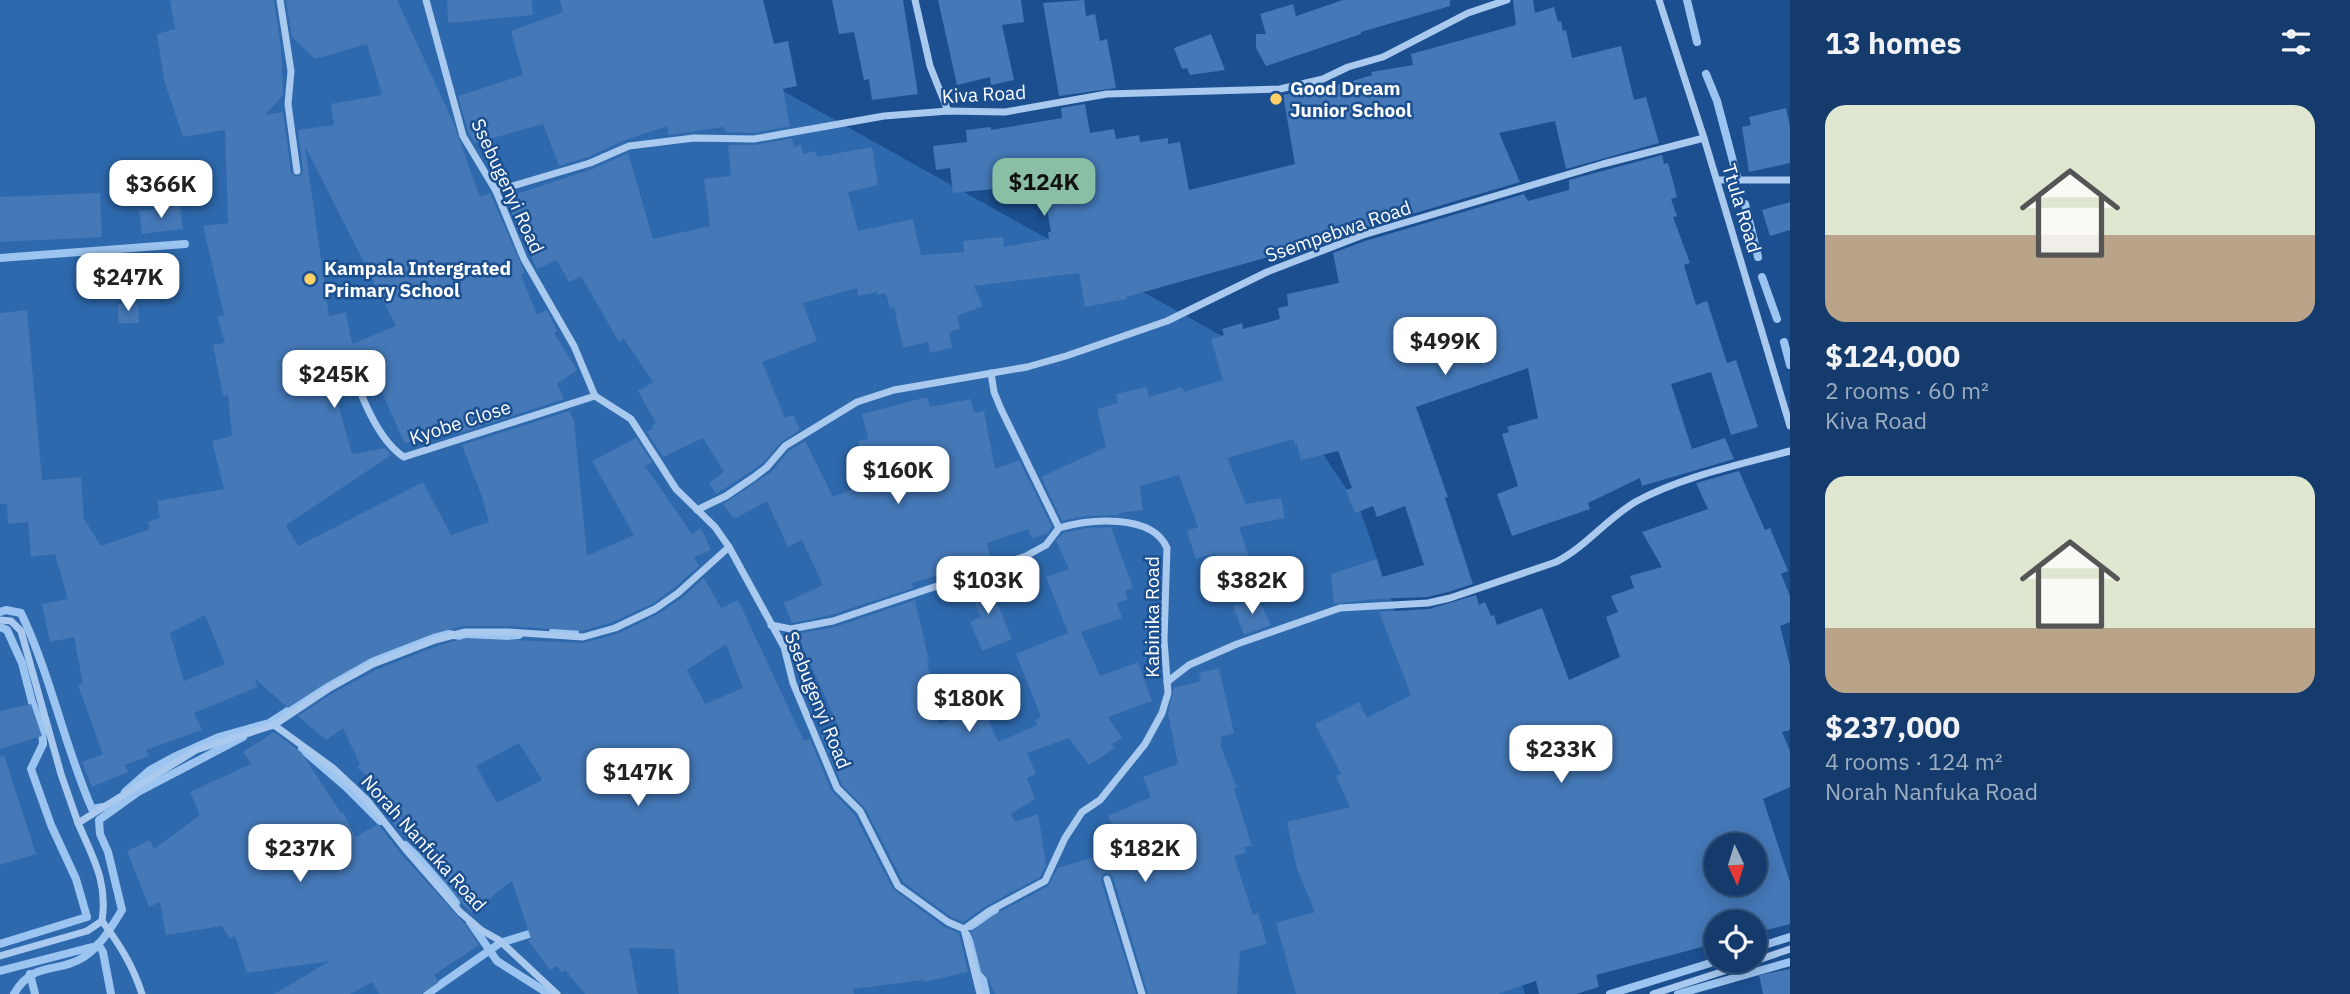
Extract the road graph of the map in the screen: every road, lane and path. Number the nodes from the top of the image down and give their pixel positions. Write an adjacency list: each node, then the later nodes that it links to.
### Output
1 (280, 0): 8 (street)
2 (426, 0): 11 (street, Ssebugenyi Road)
3 (915, 0): 6 (street)
4 (1507, 0): 6 (street, Kiva Road)
5 (1659, 0): 7 (street, Ttula Road)
6 (948, 111): 11 (street, Kiva Road)
7 (1704, 138): 9 (street, Ttula Road); 13 (street, Ssempebwa Road)
8 (297, 171)
9 (1717, 180): 10 (street); 15 (street, Ttula Road)
10 (1790, 180)
11 (496, 191): 14 (street, Ssebugenyi Road)
12 (348, 359): 14 (street, Kyobe Close)
13 (991, 373): 17 (street, Ssempebwa Road); 18 (street)
14 (595, 396): 17 (street, Ssebugenyi Road)
15 (1790, 426)
16 (1790, 451): 22 (street)
17 (697, 510): 19 (street, Ssebugenyi Road)
18 (1059, 528): 21 (street); 22 (street, Kabinika Road)
19 (729, 547): 21 (street, Ssebugenyi Road); 23 (street)
20 (0, 620): 24 (street)
21 (771, 625): 27 (street, Ssebugenyi Road)
22 (1167, 682): 27 (street, Kabinika Road)
23 (274, 724): 24 (street); 33 (street, Norah Nanfuka Road)
24 (78, 823): 26 (street)
25 (1107, 879): 35 (street)
26 (102, 921): 29 (street); 32 (street)
27 (964, 929): 34 (street)
28 (1790, 949): 30 (street)
29 (0, 956)
30 (1767, 957)
31 (1718, 973): 36 (street)
32 (142, 994)
33 (556, 994)
34 (980, 994)
35 (1142, 994)
36 (1653, 994)

